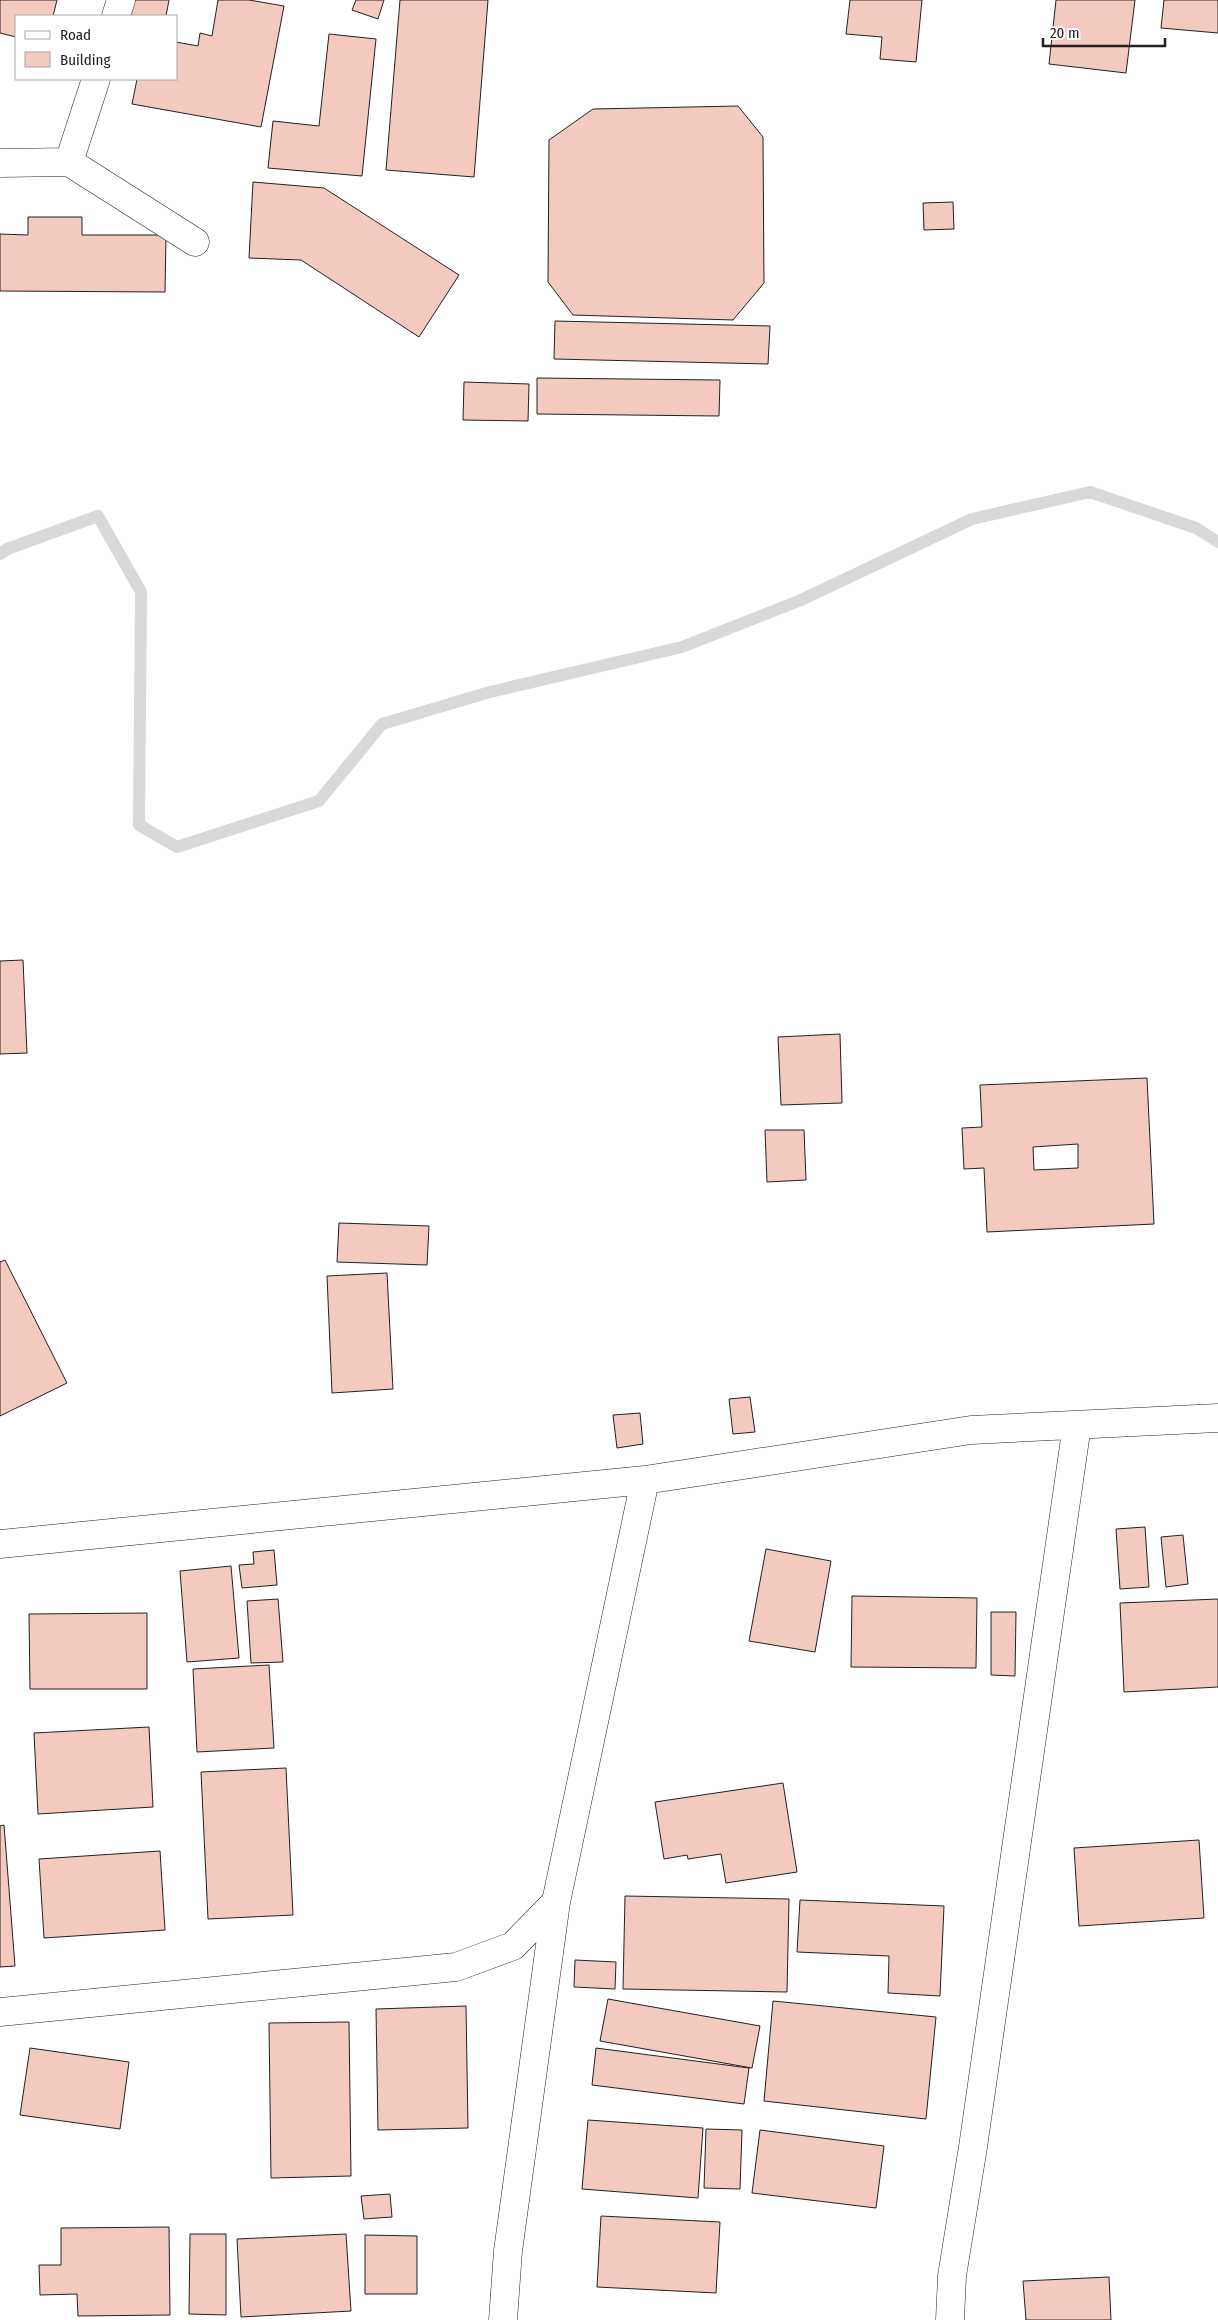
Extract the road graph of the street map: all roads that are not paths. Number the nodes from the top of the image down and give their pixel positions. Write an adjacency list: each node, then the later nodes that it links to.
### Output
1 (121, 0): 2 (street)
2 (116, 15)
3 (96, 80): 4 (street)
4 (69, 162): 5 (street); 6 (street)
5 (0, 163)
6 (195, 242)
7 (1218, 1418): 8 (street)
8 (1076, 1425): 9 (street); 14 (street)
9 (645, 1480): 10 (street); 11 (street)
10 (0, 1544)
11 (556, 1902): 12 (street); 13 (street)
12 (0, 2012)
13 (503, 2320)
14 (950, 2320)

